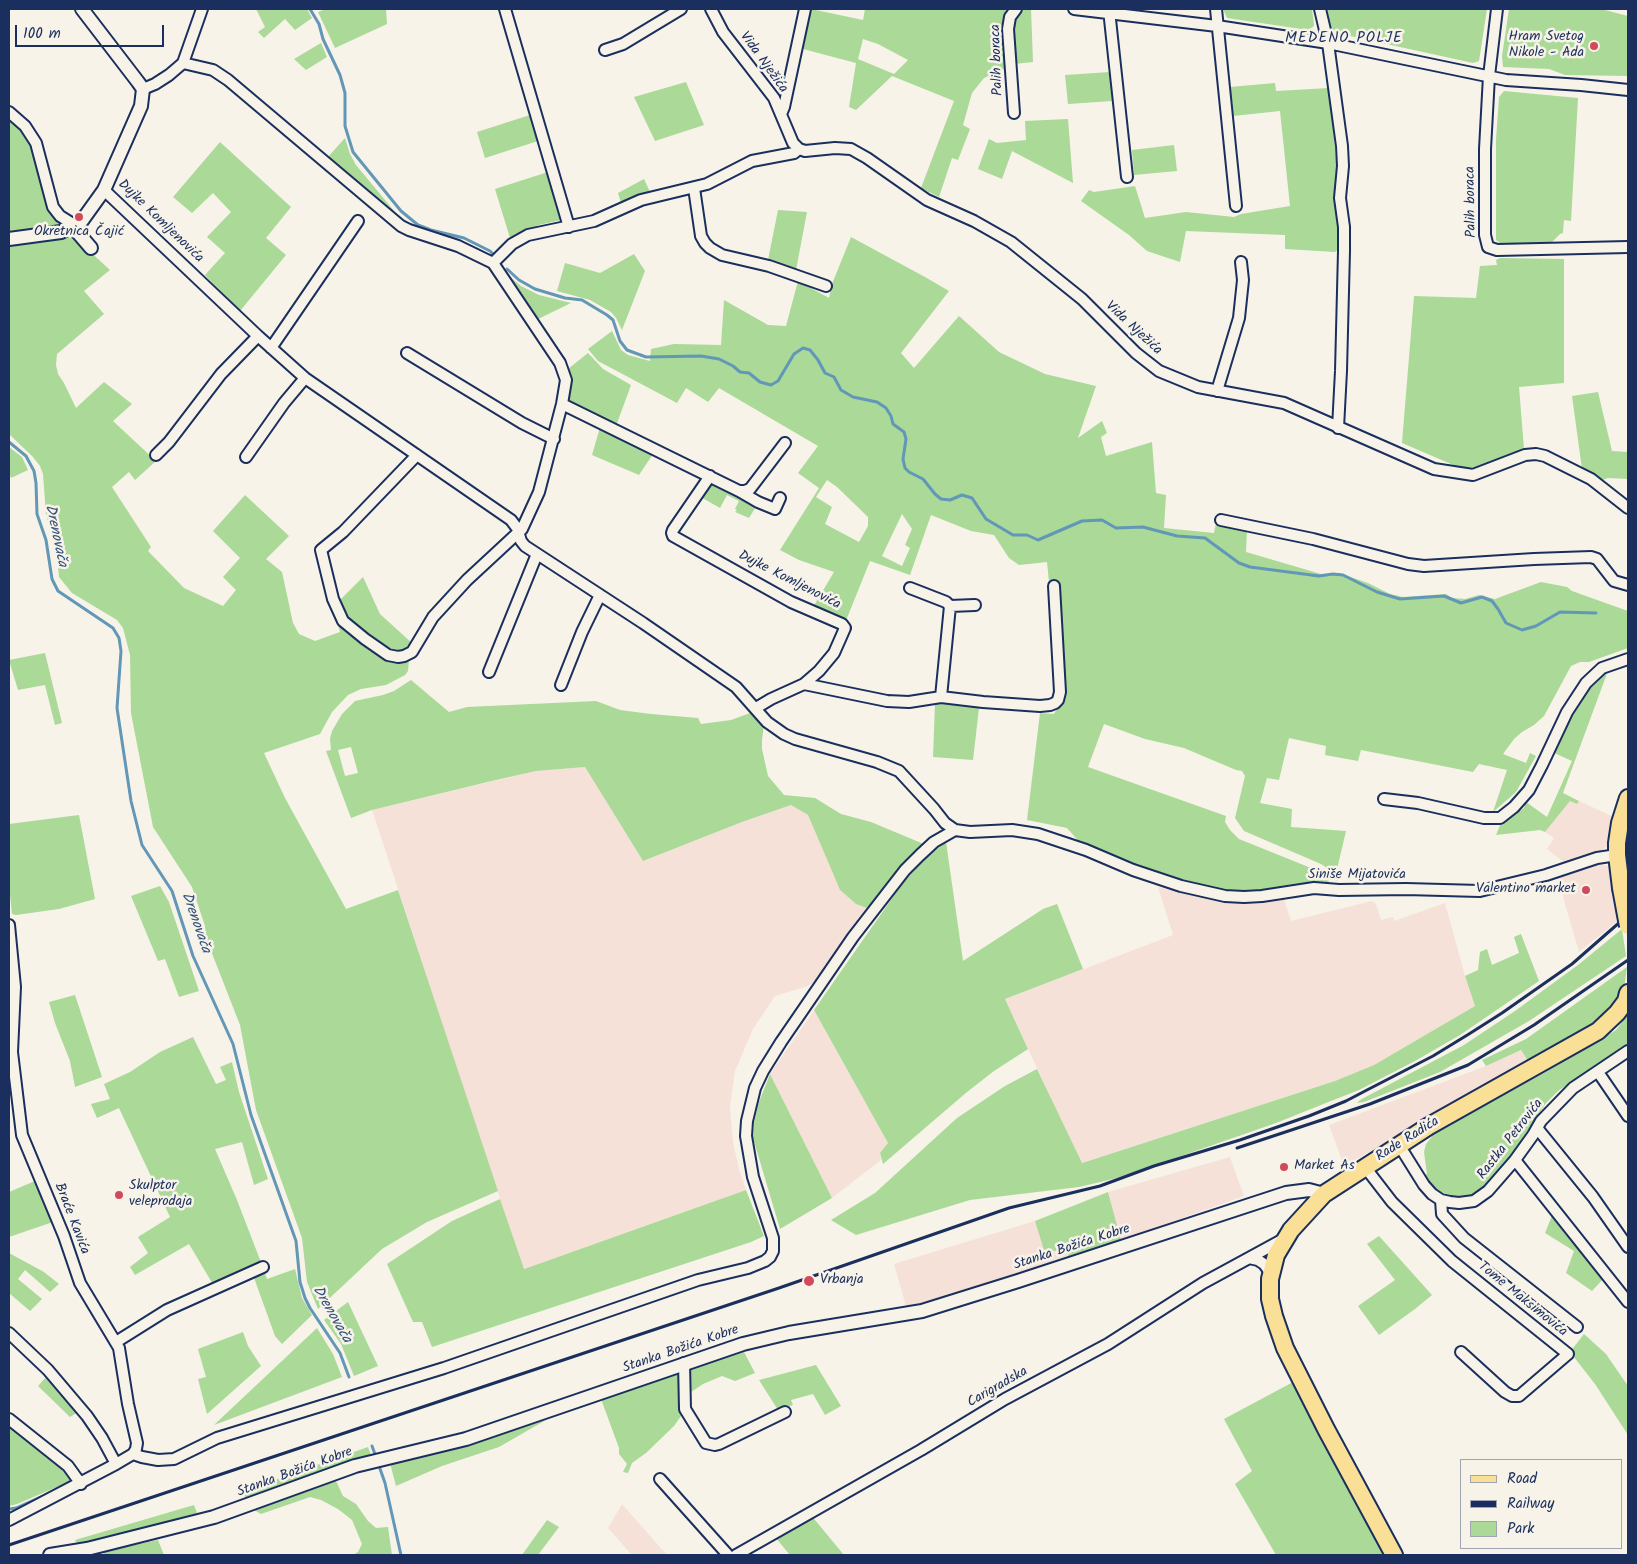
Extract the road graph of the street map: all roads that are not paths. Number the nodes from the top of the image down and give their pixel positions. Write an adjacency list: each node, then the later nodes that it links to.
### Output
1 (82, 9): 20 (street)
2 (202, 9): 16 (street)
3 (505, 9): 32 (street)
4 (680, 9): 15 (street)
5 (711, 9): 24 (street, Vida Nježića)
6 (805, 9): 24 (street)
7 (1016, 9): 23 (street, Palih boraca)
8 (1074, 9): 12 (street)
9 (1216, 9): 13 (street)
10 (1320, 9): 14 (street)
11 (1497, 9): 17 (street, Palih boraca)
12 (1109, 11): 13 (street); 26 (street)
13 (1217, 26): 14 (street); 29 (street)
14 (1328, 43): 17 (street); 45 (street)
15 (605, 50)
16 (183, 63): 20 (street); 37 (street)
17 (1489, 76): 19 (street); 34 (street, Palih boraca)
18 (1628, 83): 19 (street)
19 (1581, 85): 21 (street)
20 (142, 89): 28 (street, Dujke Komljenovića)
21 (1628, 90)
22 (9, 112): 31 (street)
23 (1014, 113)
24 (781, 114): 25 (street, Vida Nježića)
25 (799, 149): 27 (street); 43 (street, Vida Nježića)
26 (1127, 177)
27 (694, 188): 32 (street); 38 (street)
28 (104, 190): 31 (street); 39 (street, Dujke Komljenovića)
29 (1236, 206)
30 (358, 222): 40 (street)
31 (74, 227): 33 (street); 35 (street)
32 (569, 227): 37 (street)
33 (9, 239)
34 (1628, 247)
35 (91, 248)
36 (1241, 262): 43 (street)
37 (493, 263): 44 (street)
38 (826, 286)
39 (258, 336): 40 (street, Dujke Komljenovića); 48 (street)
40 (271, 348): 42 (street, Dujke Komljenovića)
41 (407, 353): 46 (street)
42 (304, 378): 49 (street, Dujke Komljenovića); 50 (street)
43 (1217, 392): 45 (street, Vida Nježića)
44 (562, 404): 46 (street); 51 (street)
45 (1338, 428): 54 (street, Vida Nježića)
46 (554, 439): 56 (street)
47 (785, 443): 52 (street)
48 (156, 454)
49 (417, 455): 56 (street, Dujke Komljenovića); 56 (street)
50 (246, 457)
51 (710, 476): 52 (street); 66 (street, Dujke Komljenovića)
52 (739, 491): 53 (street)
53 (780, 498)
54 (1628, 508)
55 (1221, 520): 58 (street)
56 (518, 532): 57 (street, Dujke Komljenovića)
57 (537, 554): 61 (street, Dujke Komljenovića); 65 (street)
58 (1628, 585)
59 (1054, 586): 68 (street)
60 (910, 588): 63 (street)
61 (600, 595): 67 (street); 69 (street, Dujke Komljenovića)
62 (975, 605): 63 (street)
63 (950, 606): 68 (street)
64 (1628, 659): 71 (street)
65 (489, 672)
66 (804, 684): 68 (street); 69 (street, Dujke Komljenovića)
67 (561, 685)
68 (941, 697)
69 (756, 708): 72 (street, Dujke Komljenovića)
70 (1628, 798): 73 (main road)
71 (1384, 799)
72 (954, 830): 73 (street, Siniše Mijatovića); 102 (street)
73 (1616, 855): 75 (main road, bridge)
74 (9, 925): 77 (street, Braće Kavića)
75 (1628, 926)
76 (1628, 993): 82 (main road, Rade Radića)
77 (12, 997): 97 (street, Braće Kavića)
78 (1628, 1051): 79 (street, Rastka Petrovića)
79 (1598, 1072): 80 (street); 81 (street, Rastka Petrovića)
80 (1628, 1116)
81 (1537, 1128): 83 (street, Rastka Petrovića); 90 (street)
82 (1399, 1145): 84 (main road, Rade Radića); 87 (street)
83 (1515, 1160): 87 (street, Rastka Petrovića); 94 (street)
84 (1365, 1167): 86 (main road, Rade Radića); 98 (street, Tome Maksimovića)
85 (1296, 1191): 86 (street, Stanka Božića Kobre); 88 (street); 99 (street, Stanka Božića Kobre)
86 (1324, 1194): 88 (main road, Rade Radića)
87 (1441, 1200): 95 (street)
88 (1304, 1216): 89 (main road, Rade Radića)
89 (1285, 1238): 91 (street, Carigradska); 93 (main road, Rade Radića)
90 (1628, 1247)
91 (1249, 1258): 93 (street); 109 (street, Carigradska)
92 (263, 1267): 97 (street)
93 (1271, 1274): 110 (main road, Rade Radića)
94 (1628, 1302)
95 (1577, 1327)
96 (9, 1333): 103 (street)
97 (116, 1342): 102 (street, Braće Kavića)
98 (1461, 1352)
99 (684, 1363): 100 (street); 107 (street, Stanka Božića Kobre)
100 (785, 1412)
101 (9, 1419): 105 (street)
102 (133, 1454): 103 (street)
103 (116, 1464): 105 (street)
104 (660, 1479): 108 (street)
105 (81, 1484): 106 (street)
106 (9, 1520)
107 (50, 1555)
108 (728, 1555)
109 (736, 1555)
110 (1394, 1555)

